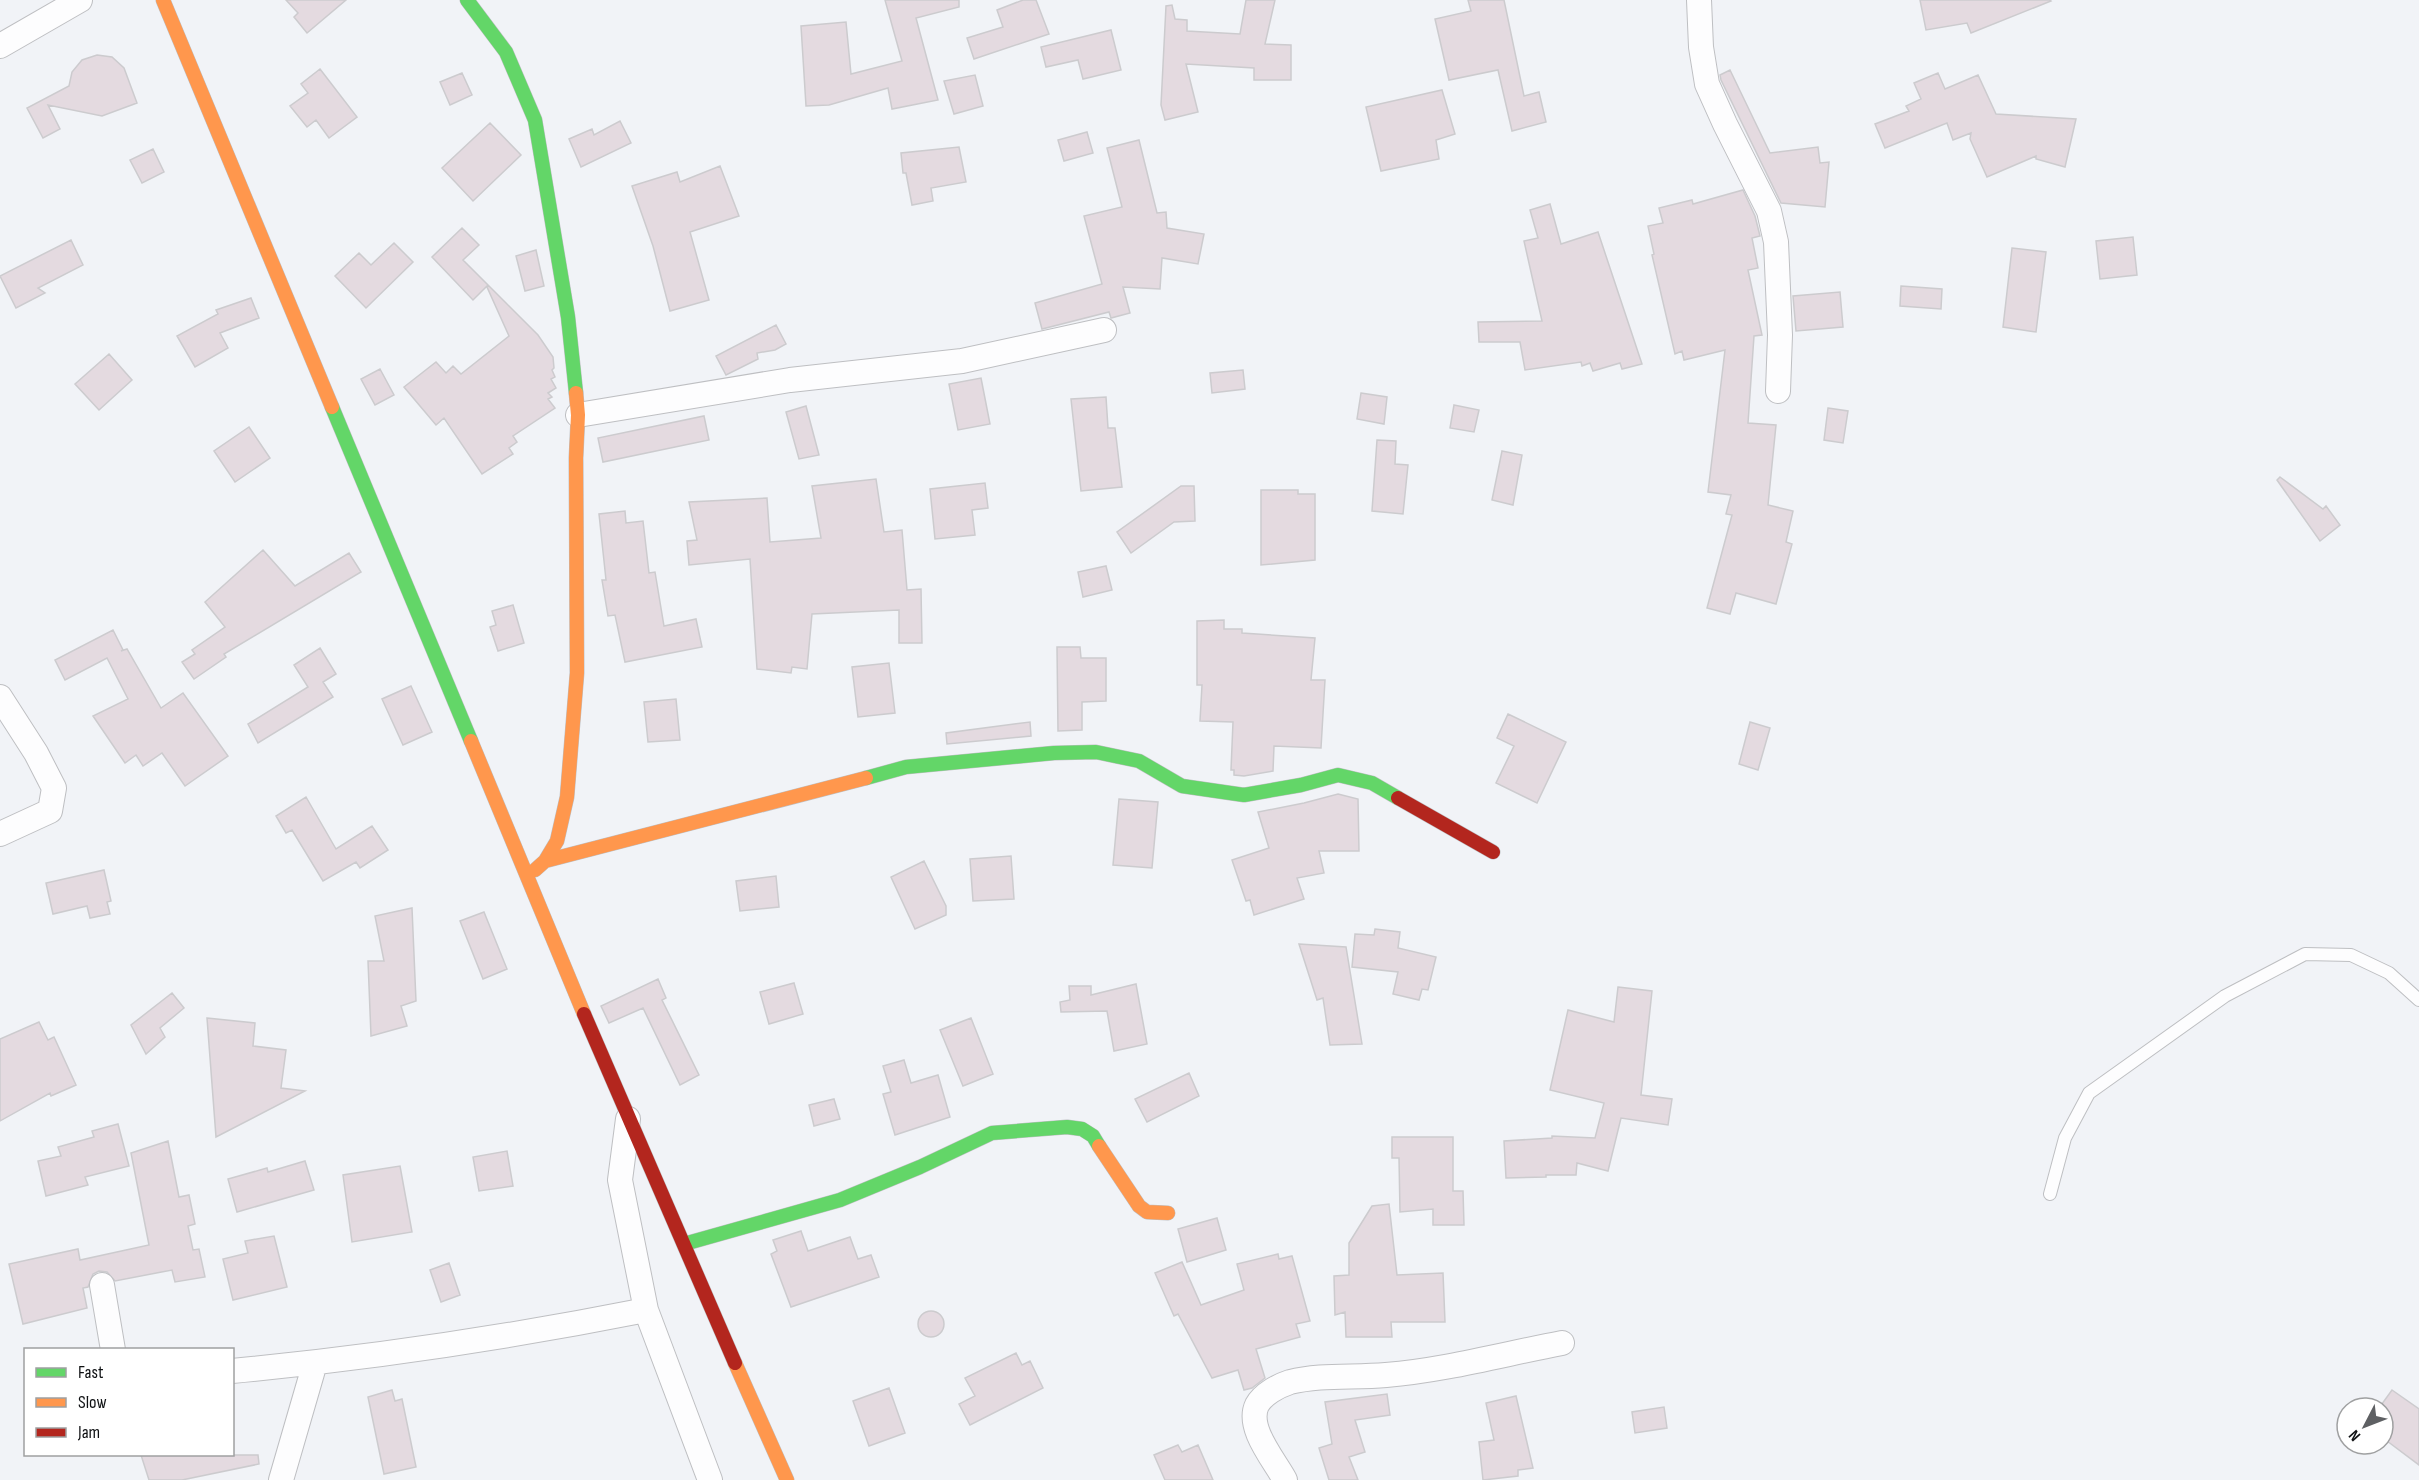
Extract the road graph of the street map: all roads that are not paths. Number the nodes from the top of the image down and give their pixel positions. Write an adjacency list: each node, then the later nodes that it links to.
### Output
1 (80, 0): 5 (street)
2 (163, 0): 13 (street)
3 (467, 0): 8 (street)
4 (1699, 0): 7 (street)
5 (0, 46)
6 (1104, 330): 8 (street)
7 (1778, 392)
8 (578, 415): 12 (street)
9 (0, 697): 10 (street)
10 (0, 834)
11 (1493, 852): 12 (street)
12 (545, 861): 13 (street)
13 (528, 878): 15 (street)
14 (2419, 1000): 16 (lane)
15 (628, 1119): 18 (street); 20 (street)
16 (2050, 1194)
17 (1168, 1213): 18 (street)
18 (684, 1244): 27 (street)
19 (102, 1285): 22 (street)
20 (646, 1310): 23 (street); 26 (street)
21 (1562, 1343): 28 (street)
22 (113, 1348)
23 (315, 1363): 24 (street); 25 (street)
24 (234, 1371)
25 (281, 1480)
26 (710, 1480)
27 (787, 1480)
28 (1285, 1480)

